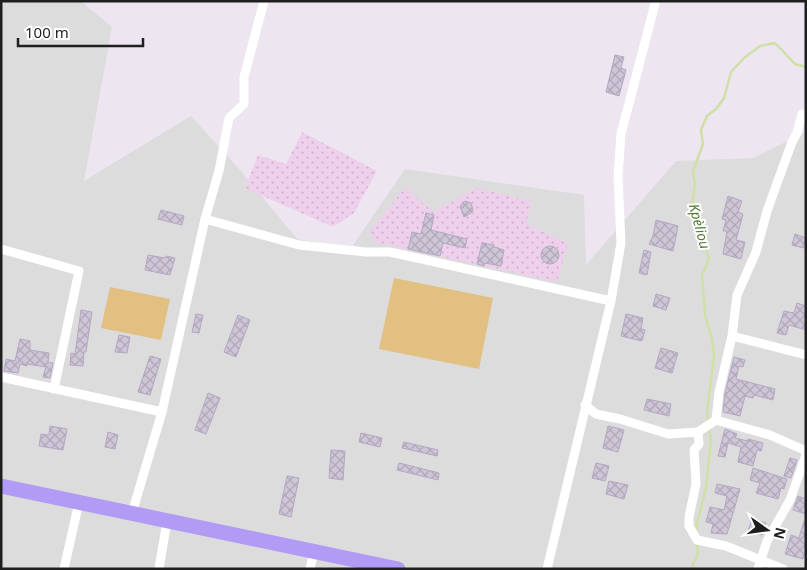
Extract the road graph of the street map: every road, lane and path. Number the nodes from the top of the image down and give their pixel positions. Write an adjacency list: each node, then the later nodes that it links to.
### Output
1 (264, 1): 5 (street)
2 (655, 4): 7 (street)
3 (802, 114): 4 (street)
4 (801, 135): 8 (street)
5 (204, 219): 7 (street); 13 (street)
6 (1, 249): 11 (street)
7 (610, 301): 12 (street)
8 (732, 336): 9 (street); 14 (street)
9 (806, 355)
10 (1, 377): 11 (street)
11 (54, 388): 13 (street)
12 (585, 405): 15 (street); 27 (street)
13 (162, 412): 19 (street)
14 (714, 422): 15 (street); 16 (street)
15 (701, 430): 22 (street)
16 (806, 453): 22 (street)
17 (1, 486): 18 (highway)
18 (78, 502): 19 (highway); 23 (street)
19 (132, 513): 20 (highway)
20 (167, 521): 21 (highway); 24 (street)
21 (314, 551): 25 (street); 26 (highway)
22 (759, 565): 28 (street)
23 (64, 569)
24 (159, 569)
25 (310, 569)
26 (398, 569)
27 (546, 569)
28 (783, 569)

